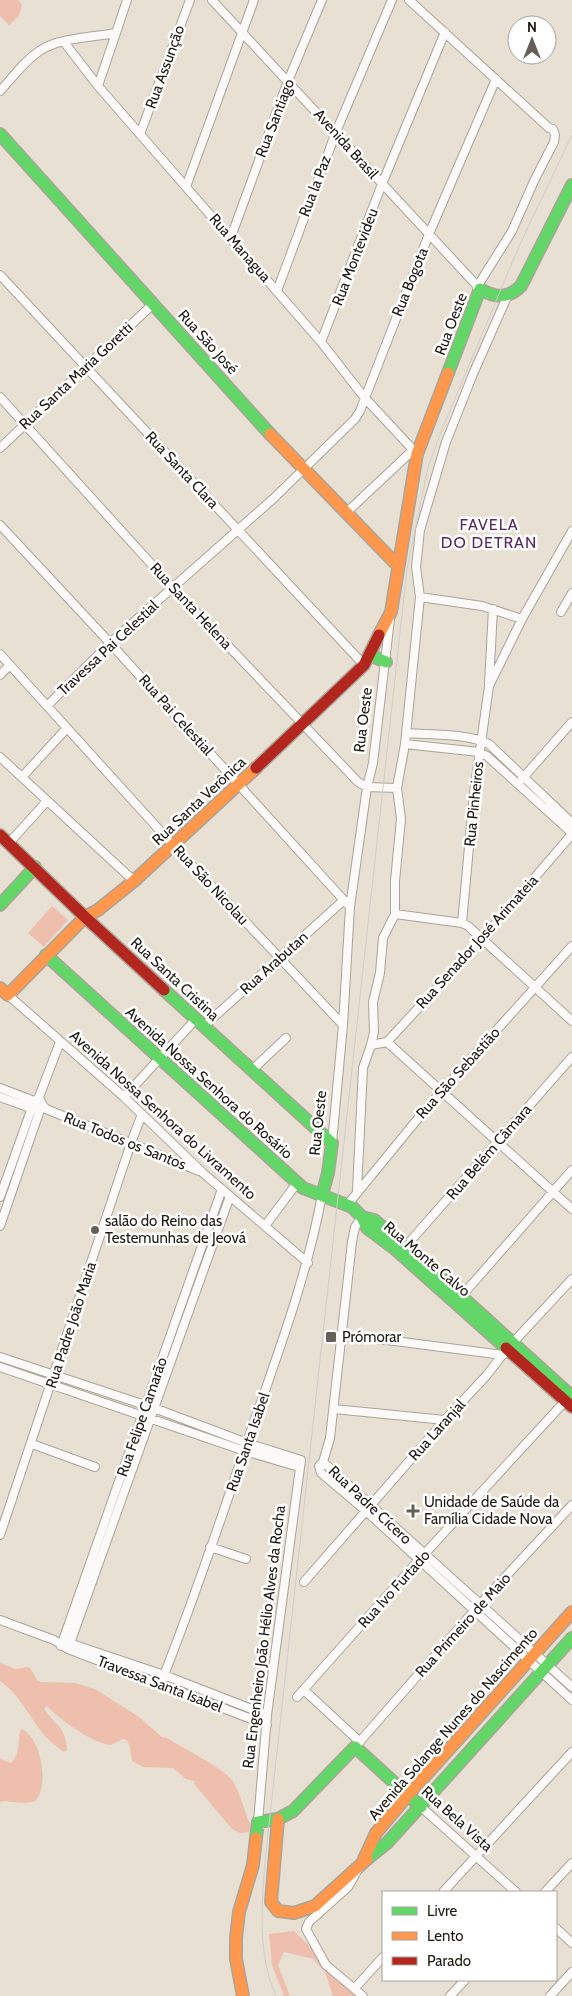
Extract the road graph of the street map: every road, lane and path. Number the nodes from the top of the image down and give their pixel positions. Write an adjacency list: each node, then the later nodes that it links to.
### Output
1 (127, 0): 10 (street)
2 (190, 0): 18 (street, Rua Assunção)
3 (212, 0): 8 (street, Avenida Brasil)
4 (254, 0): 8 (street)
5 (322, 0): 13 (street, Rua Santiago)
6 (392, 0): 16 (street, Rua la Paz)
7 (409, 0): 9 (street)
8 (243, 32): 13 (street, Avenida Brasil); 21 (street)
9 (445, 32): 12 (street); 19 (street, Rua Montevideu)
10 (116, 33): 11 (street); 14 (street)
11 (64, 42): 14 (street, Rua Managua); 15 (street)
12 (496, 78): 22 (street, Rua Bogota); 25 (street, Rua Oeste)
13 (288, 81): 16 (street, Avenida Brasil); 23 (street, Rua Santiago)
14 (98, 86): 18 (street, Rua Managua)
15 (0, 91)
16 (336, 132): 19 (street, Avenida Brasil); 26 (street, Rua la Paz)
17 (0, 134): 28 (main road, Rua São José)
18 (140, 134): 21 (street, Rua Managua)
19 (382, 184): 22 (street, Avenida Brasil); 29 (street, Rua Montevideu)
20 (572, 184): 27 (main road)
21 (186, 187): 23 (street, Rua Managua)
22 (429, 234): 25 (street, Avenida Brasil); 32 (street, Rua Bogota)
23 (231, 237): 26 (street, Rua Managua)
24 (0, 275): 30 (street, Rua Santa Clara)
25 (479, 288): 27 (main road, Rua Oeste); 35 (main road, Rua Oeste)
26 (277, 291): 29 (street, Rua Managua)
27 (507, 297): 44 (street)
28 (153, 304): 30 (street, Rua Santa Maria Goretti); 36 (main road, Rua São José)
29 (321, 342): 32 (street, Rua Managua)
30 (85, 366): 33 (street, Rua Santa Maria Goretti); 39 (street, Rua Santa Clara)
31 (0, 397): 33 (street, Rua Santa Helena)
32 (364, 397): 35 (street, Rua Managua); 36 (street, Rua Bogota)
33 (26, 423): 34 (street, Rua Santa Maria Goretti); 42 (street, Rua Santa Helena)
34 (0, 448)
35 (415, 452): 37 (street); 41 (main road, Rua Oeste)
36 (303, 470): 37 (main road, Rua São José); 39 (street, Travessa Pai Celestial)
37 (346, 513): 41 (main road, Rua São José)
38 (0, 525): 49 (street, Rua Pai Celestial)
39 (238, 531): 42 (street, Travessa Pai Celestial); 51 (street, Rua Santa Clara)
40 (572, 531): 48 (street, Rua Pinheiros)
41 (398, 566): 46 (main road, Rua Oeste)
42 (173, 588): 49 (street, Travessa Pai Celestial); 58 (street, Rua Santa Helena)
43 (572, 593): 47 (street)
44 (420, 597): 45 (street); 60 (street)
45 (493, 609): 48 (street); 55 (street, Rua Pinheiros)
46 (391, 612): 51 (main road, Rua Santa Verônica); 52 (street, Rua Oeste)
47 (561, 612)
48 (522, 619): 55 (street, Rua Pinheiros)
49 (110, 643): 56 (street, Travessa Pai Celestial); 68 (street, Rua Pai Celestial)
50 (0, 654): 53 (street, Rua São Nicolau)
51 (367, 660): 52 (main road); 58 (main road, Rua Santa Verônica)
52 (386, 662): 69 (street, Rua Oeste)
53 (10, 666): 54 (street); 56 (street, Rua São Nicolau)
54 (0, 675)
55 (489, 686): 61 (street, Rua Pinheiros)
56 (47, 706): 59 (street, Rua São Nicolau)
57 (572, 722): 65 (street)
58 (302, 724): 68 (main road, Rua Santa Verônica); 69 (street, Rua Santa Helena)
59 (67, 728): 66 (street); 75 (street, Rua São Nicolau)
60 (406, 733): 61 (street); 62 (street)
61 (481, 740): 63 (street, Rua Pinheiros); 65 (street)
62 (405, 744): 63 (street); 70 (street)
63 (479, 752): 67 (street); 83 (street, Rua Pinheiros)
64 (0, 757): 66 (street)
65 (524, 777): 67 (street); 72 (street)
66 (22, 778): 71 (street)
67 (518, 783): 73 (street)
68 (239, 785): 75 (main road, Rua Santa Verônica); 78 (street, Rua Pai Celestial)
69 (367, 788): 70 (street); 80 (street, Rua Oeste)
70 (398, 788): 81 (street)
71 (47, 801): 74 (street); 77 (street)
72 (572, 823)
73 (572, 833): 84 (street, Rua Senador José Arimateia)
74 (4, 839): 76 (main road, Rua Santa Cristina)
75 (173, 845): 77 (main road, Rua Santa Verônica); 87 (street, Rua São Nicolau)
76 (35, 867): 79 (main road); 82 (main road, Rua Santa Cristina)
77 (134, 881): 82 (main road, Rua Santa Verônica)
78 (344, 900): 80 (street, Rua Pai Celestial); 87 (street, Rua Arabutan)
79 (0, 905)
80 (350, 907): 92 (street, Rua Oeste)
81 (395, 914): 83 (street); 96 (street)
82 (85, 917): 86 (main road, Rua Santa Verônica); 91 (main road, Rua Santa Cristina)
83 (462, 923): 84 (street)
84 (482, 939): 88 (street); 95 (street, Rua Senador José Arimateia)
85 (572, 946): 88 (street, Rua São Sebastião)
86 (46, 955): 89 (main road, Rua Santa Verônica); 98 (main road, Avenida Nossa Senhora do Rosário)
87 (280, 958): 91 (street, Rua Arabutan); 92 (street, Rua São Nicolau)
88 (535, 987): 90 (street); 101 (street, Rua São Sebastião)
89 (4, 991): 94 (street, Avenida Nossa Senhora do Livramento)
90 (572, 1021)
91 (200, 1022): 98 (street, Rua Arabutan); 99 (main road, Rua Santa Cristina)
92 (343, 1025): 108 (street, Rua Oeste)
93 (286, 1038): 99 (street)
94 (60, 1042): 103 (street, Avenida Nossa Senhora do Livramento); 104 (street)
95 (387, 1042): 96 (street); 101 (street)
96 (375, 1044): 113 (street)
97 (572, 1057): 106 (street, Rua Belém Câmara)
98 (159, 1058): 103 (street, Rua Arabutan); 111 (main road, Avenida Nossa Senhora do Rosário)
99 (252, 1070): 108 (main road, Rua Santa Cristina)
100 (0, 1088): 104 (street, Rua Todos os Santos)
101 (441, 1092): 106 (street); 113 (street, Rua São Sebastião)
102 (0, 1097): 104 (street, Rua Todos os Santos)
103 (124, 1097): 105 (street, Avenida Nossa Senhora do Livramento)
104 (39, 1105): 107 (street, Rua Todos os Santos); 117 (street); 121 (street)
105 (142, 1114): 107 (street, Rua Padre João Maria); 110 (street, Avenida Nossa Senhora do Livramento)
106 (497, 1142): 114 (street); 123 (street, Rua Belém Câmara)
107 (131, 1143): 110 (street, Rua Todos os Santos); 131 (street, Rua Padre João Maria)
108 (332, 1144): 115 (main road, Rua Oeste)
109 (572, 1170): 114 (street)
110 (203, 1173): 112 (street, Avenida Nossa Senhora do Livramento)
111 (297, 1183): 115 (main road, Avenida Nossa Senhora do Rosário); 122 (street)
112 (222, 1189): 116 (street, Avenida Nossa Senhora do Livramento); 134 (street, Rua Felipe Camarão)
113 (357, 1190): 118 (street, Rua São Sebastião)
114 (552, 1191): 119 (street); 126 (street)
115 (322, 1195): 118 (main road, Avenida Nossa Senhora do Rosário); 124 (street, Rua Santa Isabel)
116 (230, 1196): 122 (street, Avenida Nossa Senhora do Livramento); 135 (street, Rua Felipe Camarão)
117 (0, 1197)
118 (348, 1204): 120 (main road, Avenida Nossa Senhora do Rosário)
119 (572, 1209)
120 (362, 1217): 123 (main road, Rua Monte Calvo); 126 (main road, Rua Monte Calvo); 127 (street)
121 (0, 1226)
122 (265, 1226): 124 (street, Avenida Nossa Senhora do Livramento)
123 (406, 1246): 126 (main road, Rua Monte Calvo)
124 (308, 1263): 141 (street, Rua Santa Isabel)
125 (572, 1279): 128 (street, Rua Laranjal)
126 (459, 1299): 128 (main road, Rua Monte Calvo)
127 (341, 1336): 128 (street); 136 (street)
128 (508, 1349): 133 (main road, Rua Monte Calvo); 139 (street, Rua Laranjal)
129 (0, 1357): 131 (street)
130 (0, 1367): 132 (street)
131 (54, 1375): 132 (street, Rua Padre João Maria); 134 (street)
132 (52, 1384): 137 (street); 140 (street, Rua Padre João Maria)
133 (570, 1398): 149 (street, Rua Ivo Furtado)
134 (146, 1406): 135 (street); 137 (street, Rua Felipe Camarão)
135 (154, 1408): 138 (street, Rua Felipe Camarão); 141 (street)
136 (334, 1409): 139 (street); 142 (street)
137 (142, 1416): 138 (street); 158 (street, Rua Felipe Camarão)
138 (151, 1419): 141 (street); 158 (street, Rua Felipe Camarão)
139 (445, 1420): 146 (street, Rua Laranjal)
140 (32, 1444): 143 (street); 147 (street, Rua Padre João Maria)
141 (246, 1447): 144 (street); 144 (street, Rua Engenheiro João Hélio Alves da Rocha); 148 (street, Rua Santa Isabel)
142 (324, 1462): 146 (street, Rua Padre Cícero); 146 (street, Rua Padre Cícero)
143 (95, 1467)
144 (299, 1467): 167 (street, Rua Engenheiro João Hélio Alves da Rocha)
145 (572, 1505): 153 (street, Rua Primeiro de Maio)
146 (368, 1508): 149 (street, Rua Padre Cícero); 151 (street, Rua Padre Cícero); 152 (street, Rua Laranjal)
147 (0, 1536)
148 (210, 1547): 150 (street); 161 (street, Rua Santa Isabel)
149 (424, 1554): 151 (street, Rua Ivo Furtado); 153 (street, Rua Padre Cícero)
150 (246, 1559)
151 (418, 1561): 154 (street, Rua Padre Cícero); 164 (street, Rua Ivo Furtado)
152 (304, 1582)
153 (481, 1603): 154 (street, Rua Primeiro de Maio); 159 (street, Rua Padre Cícero)
154 (474, 1611): 159 (street, Rua Padre Cícero); 169 (street, Rua Primeiro de Maio)
155 (572, 1612): 159 (main road, Avenida Solange Nunes do Nascimento)
156 (0, 1620): 158 (street, Travessa Santa Isabel)
157 (572, 1638): 160 (main road, Avenida Solange Nunes do Nascimento)
158 (66, 1645): 161 (street, Travessa Santa Isabel); 162 (street, Travessa Santa Isabel)
159 (531, 1657): 160 (street, Rua Padre Cícero); 171 (main road, Avenida Solange Nunes do Nascimento)
160 (545, 1670): 163 (street, Rua Padre Cícero); 166 (street, Rua Padre Cícero); 172 (main road, Avenida Solange Nunes do Nascimento)
161 (164, 1676): 162 (street, Rua Santa Isabel); 167 (street, Travessa Santa Isabel)
162 (160, 1685): 168 (street, Travessa Santa Isabel)
163 (572, 1687)
164 (304, 1690): 165 (street, Rua Ivo Furtado); 169 (street, Rua Bela Vista)
165 (297, 1697)
166 (572, 1700)
167 (267, 1715): 168 (street, Rua Engenheiro João Hélio Alves da Rocha)
168 (267, 1725): 173 (street, Rua Engenheiro João Hélio Alves da Rocha)
169 (358, 1744): 171 (main road, Rua Bela Vista); 173 (main road)
170 (572, 1752): 174 (street)
171 (408, 1795): 172 (main road, Rua Bela Vista); 175 (main road, Avenida Solange Nunes do Nascimento)
172 (420, 1807): 174 (street, Rua Bela Vista); 175 (main road, Avenida Solange Nunes do Nascimento)
173 (269, 1821): 175 (main road, Avenida Solange Nunes do Nascimento); 186 (main road, Rua Engenheiro João Hélio Alves da Rocha)
174 (476, 1856): 177 (street); 178 (street, Rua Bela Vista)
175 (362, 1862): 185 (street, Avenida Solange Nunes do Nascimento)
176 (572, 1862): 179 (street)
177 (444, 1891)
178 (515, 1891)
179 (546, 1891)
180 (557, 1929): 181 (street)
181 (572, 1943)
182 (382, 1959): 185 (street)
183 (572, 1972): 189 (street)
184 (464, 1981): 188 (street)
185 (355, 1988): 187 (street)
186 (243, 1996)
187 (364, 1996)
188 (450, 1996)
189 (550, 1996)

